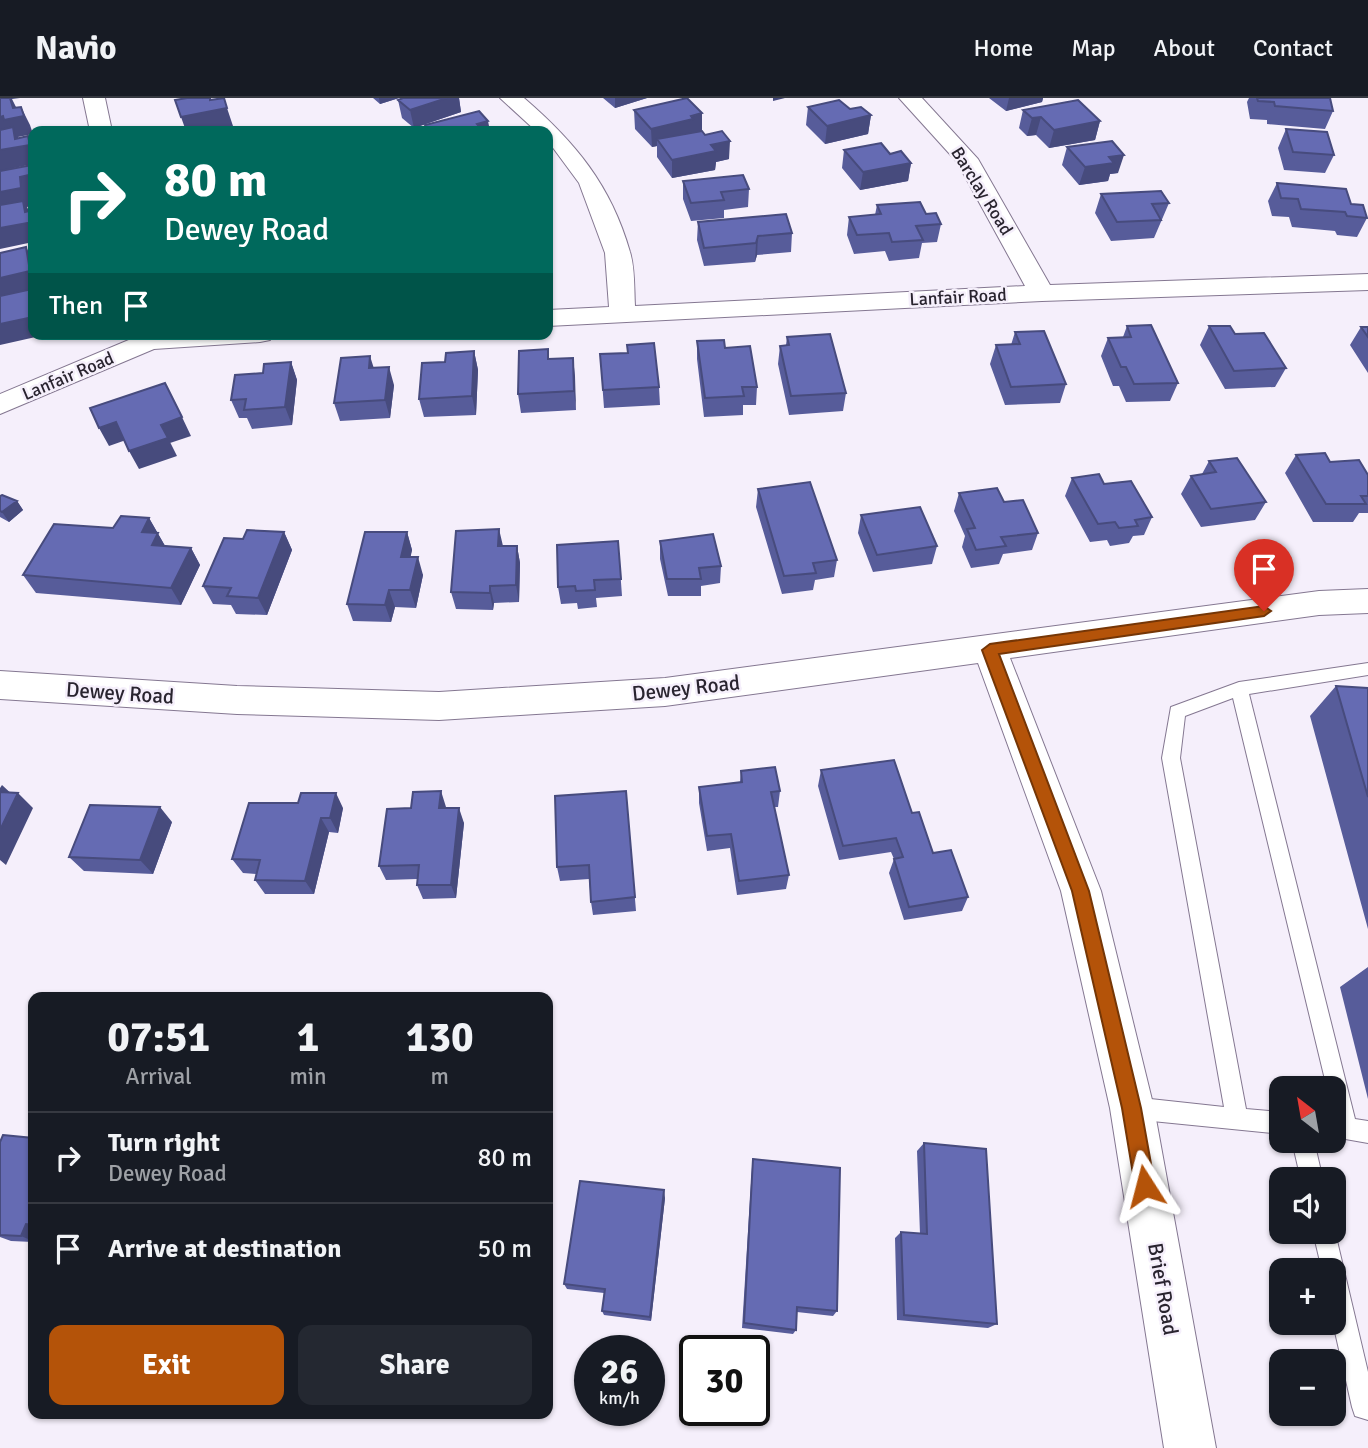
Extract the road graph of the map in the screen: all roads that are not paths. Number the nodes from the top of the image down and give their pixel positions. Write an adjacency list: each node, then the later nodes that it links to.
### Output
1 (94, 98): 4 (street)
2 (511, 98): 5 (street)
3 (910, 98): 8 (street, Barclay Road)
4 (100, 126)
5 (542, 126)
6 (553, 135): 9 (street)
7 (1368, 282): 8 (street, Lanfair Road)
8 (1042, 293): 9 (street, Lanfair Road)
9 (623, 314): 10 (street, Lanfair Road)
10 (553, 318)
11 (144, 340): 12 (street, Lanfair Road)
12 (0, 405)
13 (1368, 601): 14 (street, Dewey Road)
14 (990, 650): 16 (street, Dewey Road); 18 (street, Brief Road)
15 (1368, 669): 17 (lane)
16 (0, 685)
17 (1239, 689): 19 (lane); 21 (lane)
18 (1132, 1108): 19 (lane); 24 (street, Brief Road)
19 (1237, 1118): 20 (lane)
20 (1269, 1121)
21 (1349, 1129)
22 (1346, 1329): 23 (lane)
23 (1368, 1408)
24 (1190, 1448)

